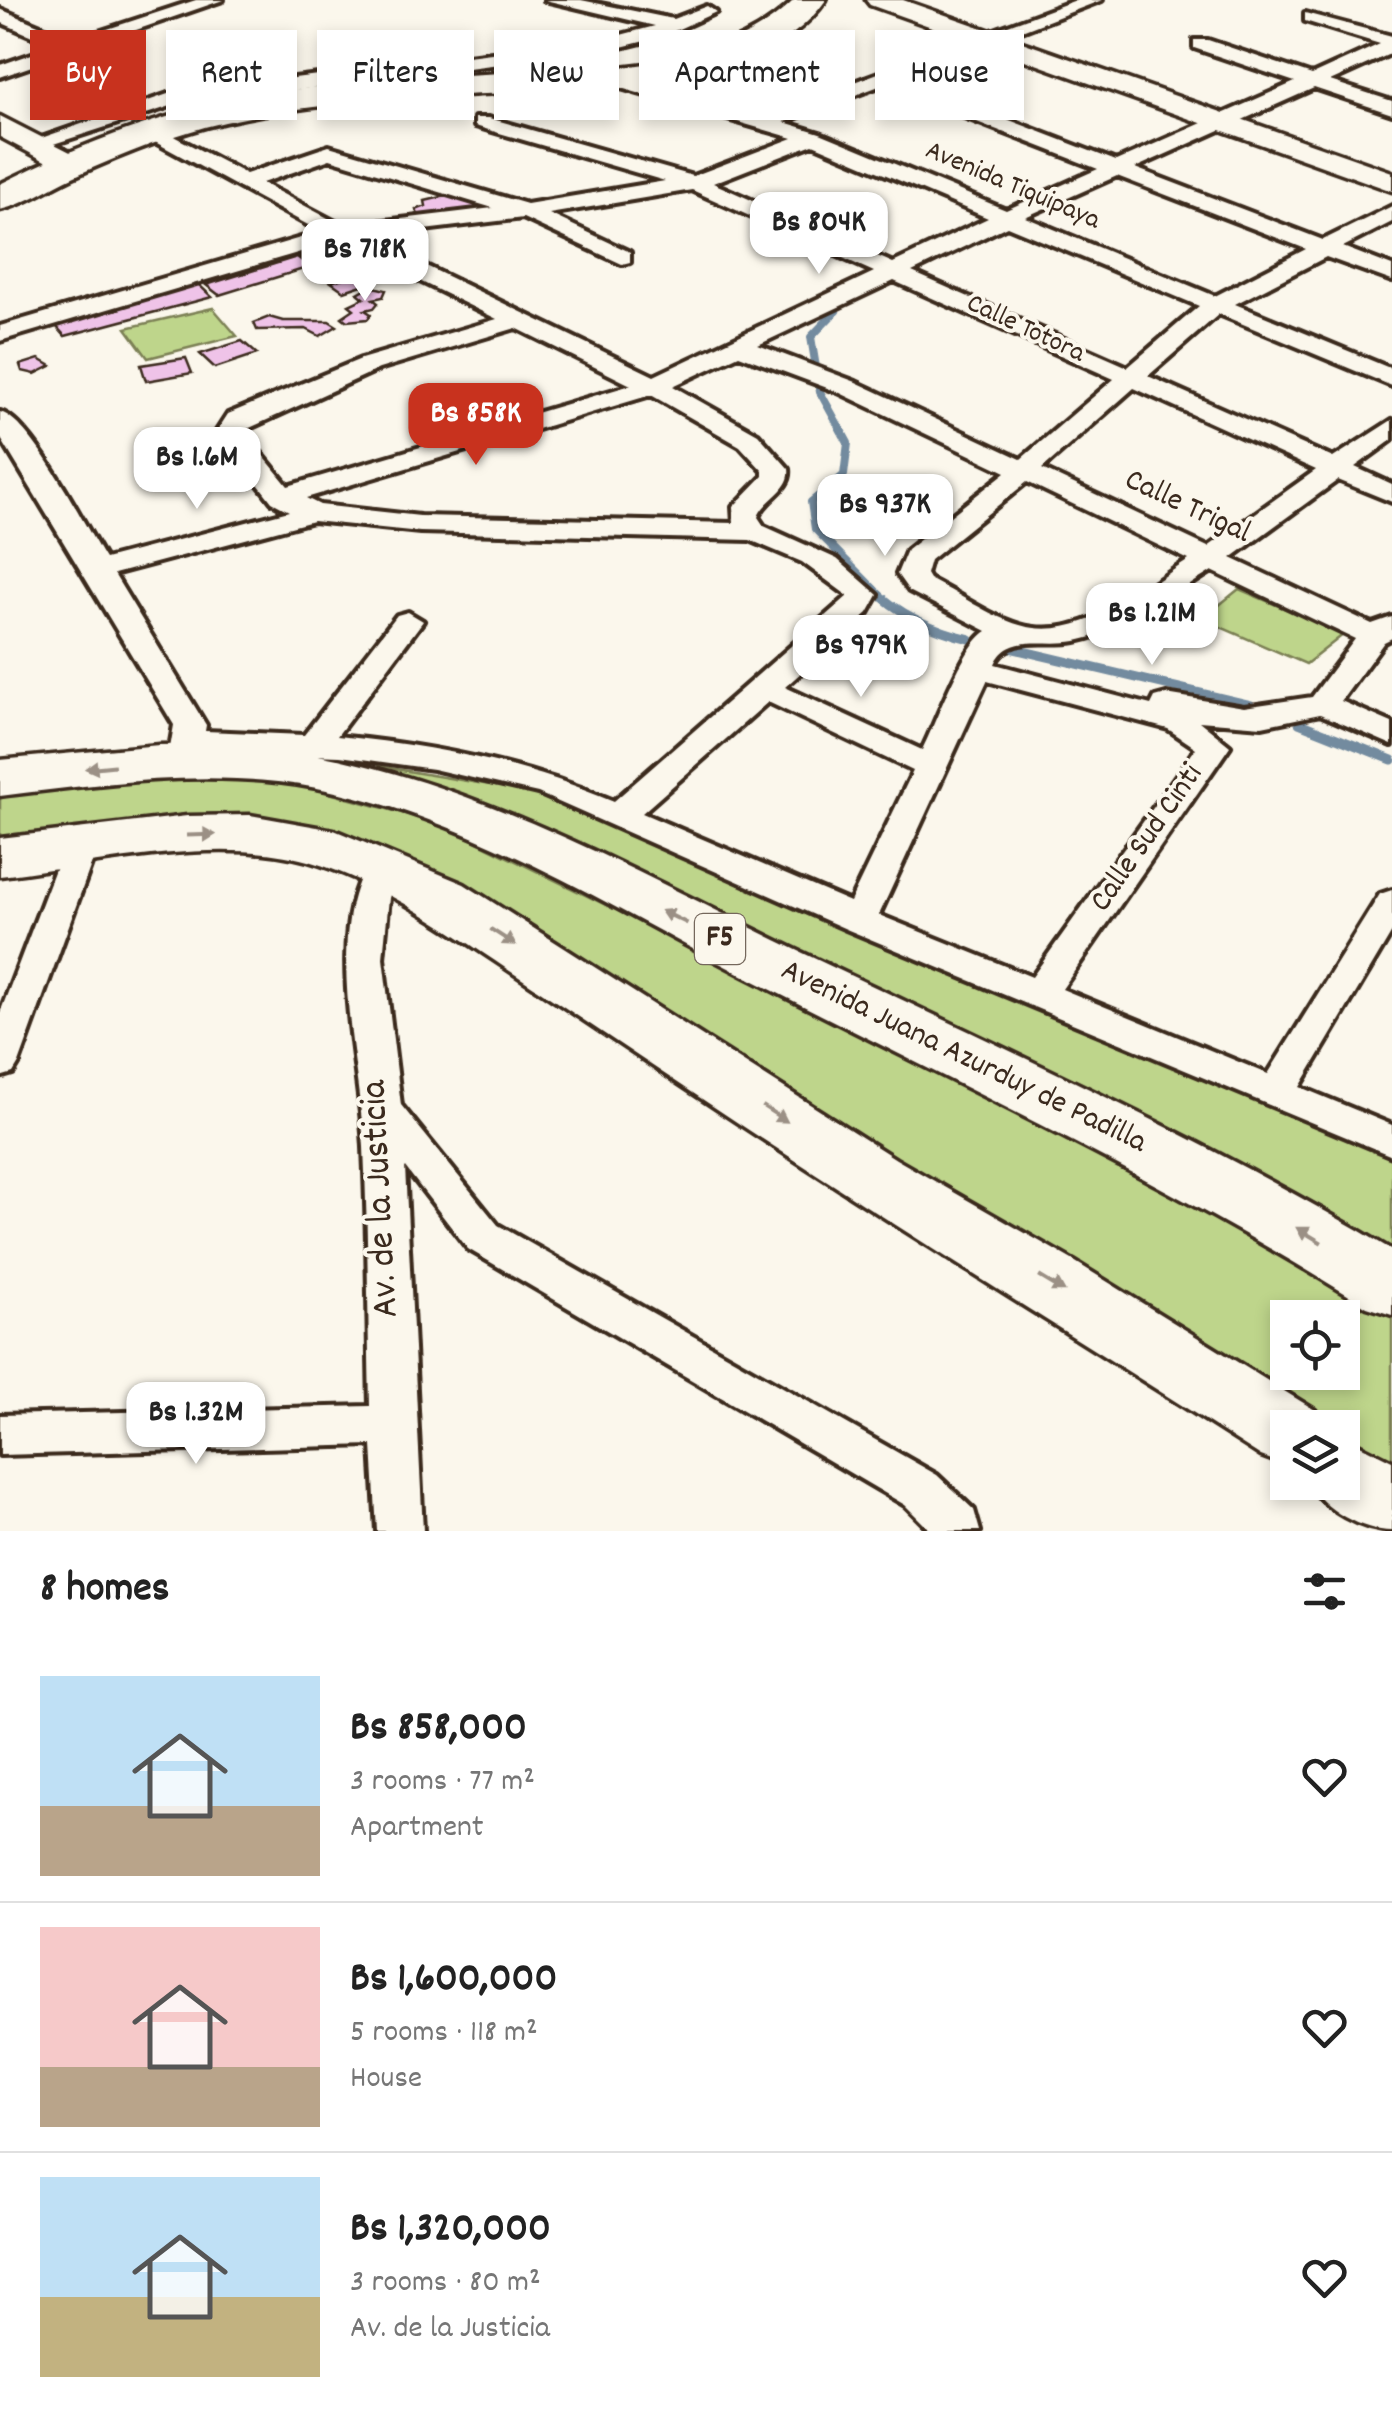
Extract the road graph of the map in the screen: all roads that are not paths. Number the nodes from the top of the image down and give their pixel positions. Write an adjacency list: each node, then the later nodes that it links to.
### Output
1 (214, 0): 14 (street)
2 (554, 0): 11 (street)
3 (771, 0): 12 (highway)
4 (789, 0): 12 (highway)
5 (812, 0): 24 (highway)
6 (879, 0): 15 (street)
7 (1093, 0): 16 (street)
8 (706, 12): 11 (street)
9 (0, 14): 13 (street)
10 (1312, 17): 19 (street)
11 (675, 25): 17 (street)
12 (738, 26): 37 (highway)
13 (36, 30)
14 (125, 30)
15 (965, 30)
16 (1010, 30)
17 (619, 41)
18 (1201, 44): 27 (street)
19 (1392, 44): 27 (street)
20 (1024, 51): 33 (street)
21 (494, 59): 37 (street)
22 (30, 61): 23 (street)
23 (0, 71)
24 (619, 74)
25 (875, 80): 32 (street)
26 (619, 81): 32 (street, Avenida Tiquipaya)
27 (1312, 82): 29 (street); 33 (street)
28 (494, 84): 35 (highway)
29 (1392, 108)
30 (991, 120): 38 (street)
31 (482, 122): 42 (street, Calle Totora)
32 (765, 122): 36 (street, Avenida Tiquipaya)
33 (1222, 122): 38 (street); 39 (street)
34 (0, 126): 37 (street)
35 (151, 132): 37 (highway); 41 (street)
36 (812, 136): 42 (street); 46 (street, Avenida Tiquipaya)
37 (53, 154): 40 (highway); 43 (highway)
38 (1117, 168): 46 (street); 48 (street)
39 (1392, 182)
40 (0, 183)
41 (241, 183): 44 (street); 47 (street)
42 (694, 183): 44 (street); 50 (street, Calle Totora)
43 (0, 199)
44 (526, 211): 47 (street); 49 (street)
45 (1392, 213): 48 (street)
46 (1008, 217): 50 (street); 52 (street, Avenida Tiquipaya)
47 (340, 233): 53 (street); 54 (street)
48 (1325, 248): 51 (street); 52 (street)
49 (622, 257)
50 (896, 270): 55 (street); 56 (street, Calle Totora)
51 (1392, 274)
52 (1215, 305): 56 (street); 57 (street, Avenida Tiquipaya)
53 (518, 320): 58 (street); 64 (street)
54 (2, 338)
55 (737, 346): 58 (street); 62 (street, Calle Trigal)
56 (1130, 378): 61 (street, Calle Totora); 62 (street)
57 (1392, 378)
58 (654, 386): 64 (street); 66 (street)
59 (0, 420): 68 (street)
60 (1392, 428): 61 (street)
61 (1336, 470): 63 (street, Calle Totora); 67 (street)
62 (1024, 471): 67 (street, Calle Trigal); 71 (street)
63 (1392, 494)
64 (282, 496): 65 (street)
65 (313, 513): 66 (street); 68 (street)
66 (752, 532): 73 (street)
67 (1212, 558): 70 (street, Calle Trigal); 71 (street)
68 (97, 570): 77 (street)
69 (408, 621): 76 (street)
70 (1382, 631): 74 (street)
71 (1013, 633): 72 (street)
72 (979, 662): 74 (street); 78 (street); 86 (street, Calle Sud Cinti)
73 (765, 689): 78 (street); 80 (street)
74 (1324, 704): 75 (street)
75 (1392, 735)
76 (314, 744): 77 (street); 80 (street)
77 (185, 751): 79 (highway, Avenida Juana Azurduy de Padilla / F5, one-way to 79); 91 (highway, Avenida Juana Azurduy de Padilla / F5, one-way to 77)
78 (931, 767): 85 (street)
79 (0, 778)
80 (620, 814): 85 (street)
81 (80, 848): 82 (highway); 83 (highway, one-way to 83); 87 (street)
82 (0, 857)
83 (381, 870): 89 (street, Av. de la Justicia); 92 (highway, one-way to 92)
84 (1392, 902): 88 (street)
85 (859, 920): 86 (street)
86 (1040, 993): 88 (street)
87 (0, 1063)
88 (1278, 1092): 90 (street)
89 (382, 1109): 93 (street, Av. de la Justicia); 98 (street)
90 (1392, 1140)
91 (1392, 1286)
92 (1270, 1422)
93 (391, 1425): 94 (street); 97 (street, Av. de la Justicia)
94 (0, 1434)
95 (1360, 1482): 96 (highway)
96 (1392, 1504)
97 (400, 1531)
98 (957, 1531)

